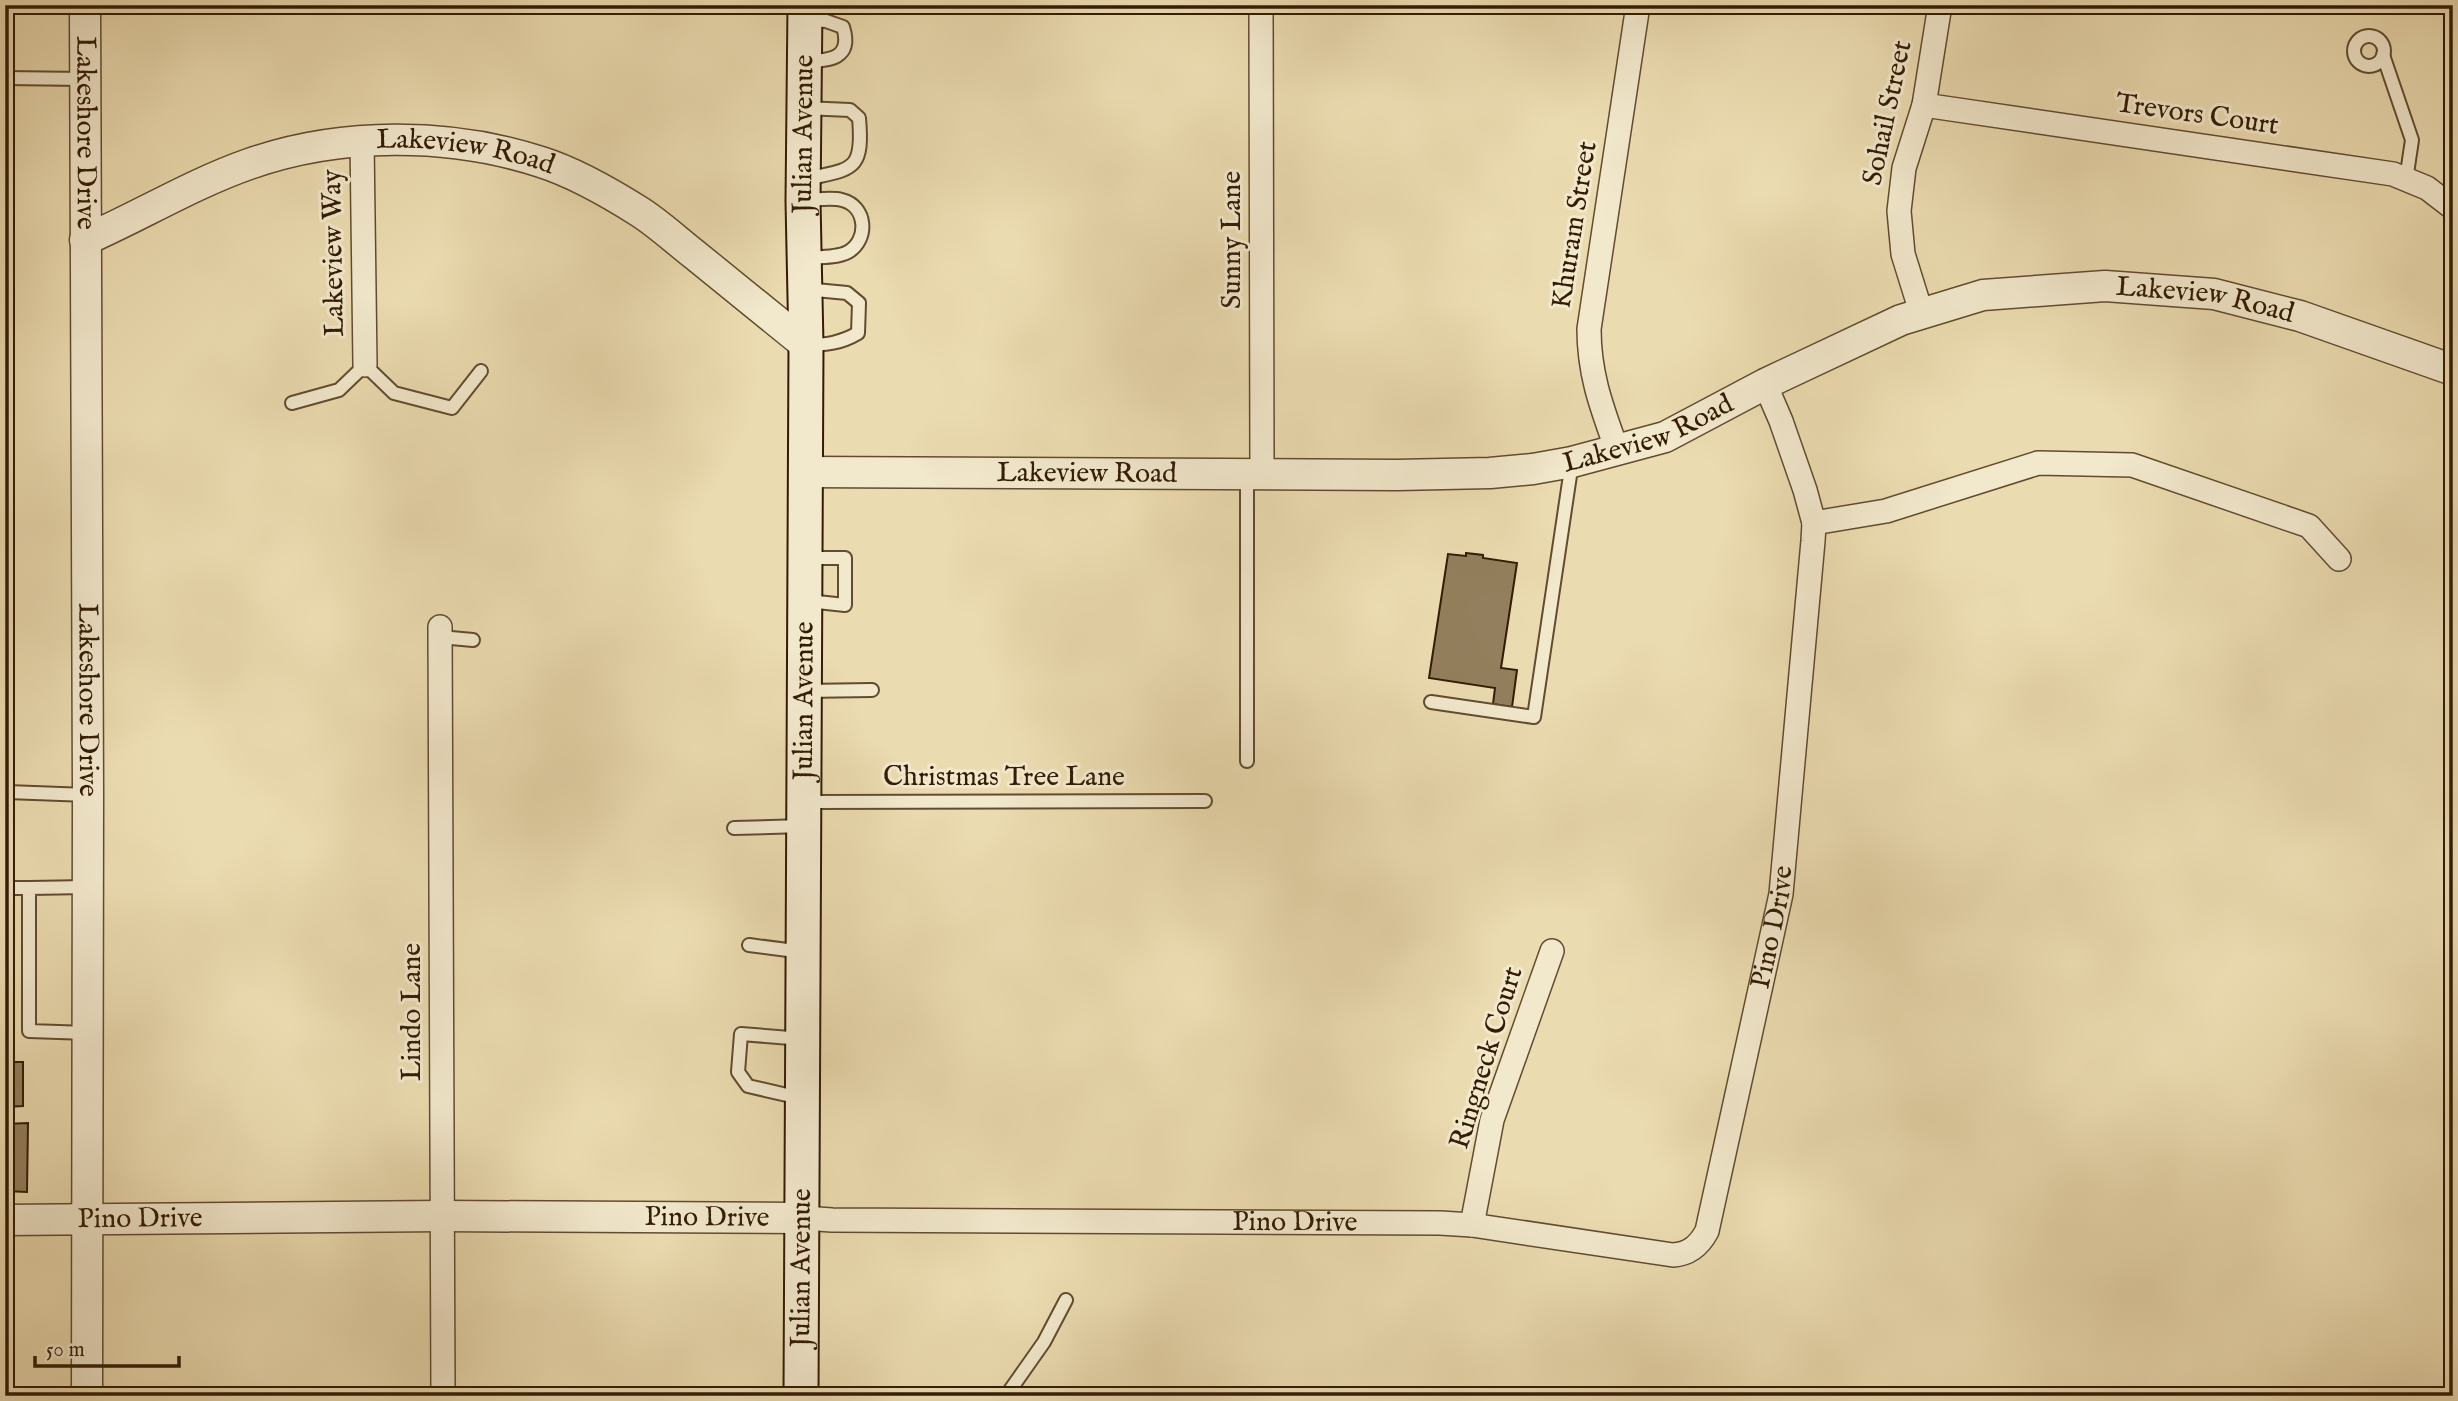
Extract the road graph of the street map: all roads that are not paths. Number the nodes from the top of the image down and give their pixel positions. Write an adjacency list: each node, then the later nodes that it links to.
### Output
1 (85, 5): 8 (street, Lakeshore Drive)
2 (1261, 5): 27 (street, Sunny Lane)
3 (1638, 5): 24 (street, Khuram Street)
4 (1940, 5): 9 (street, Sohail Street)
5 (805, 12): 10 (main road, Julian Avenue)
6 (2382, 55): 12 (lane)
7 (5, 78): 8 (lane)
8 (85, 79): 15 (street, Lakeshore Drive)
9 (1924, 104): 12 (street, Trevors Court); 17 (street, Sohail Street)
10 (804, 108): 13 (main road, Julian Avenue); 13 (lane)
11 (362, 141): 15 (street, Lakeview Road); 18 (street, Lakeview Road); 19 (street, Lakeview Way)
12 (2406, 180): 14 (street, Trevors Court)
13 (803, 190): 16 (main road, Julian Avenue); 16 (lane)
14 (2453, 208)
15 (85, 240): 37 (street, Lakeshore Drive)
16 (805, 274): 18 (main road, Julian Avenue); 18 (lane)
17 (1922, 315): 20 (street, Lakeview Road); 22 (street, Lakeview Road)
18 (806, 345): 26 (main road, Julian Avenue)
19 (366, 365): 21 (lane); 23 (lane)
20 (2453, 370)
21 (481, 371)
22 (1765, 384): 24 (street, Lakeview Road); 28 (street, Pino Drive)
23 (292, 403)
24 (1617, 450): 25 (street, Lakeview Road)
25 (1572, 462): 27 (street, Lakeview Road); 34 (lane)
26 (805, 472): 27 (street, Lakeview Road); 33 (main road, Julian Avenue)
27 (1255, 474): 35 (lane)
28 (1814, 523): 29 (street); 54 (street, Pino Drive)
29 (2339, 559)
30 (440, 632): 31 (lane); 50 (street, Lindo Lane)
31 (473, 640)
32 (872, 690): 33 (lane)
33 (804, 691): 39 (main road, Julian Avenue)
34 (1432, 702)
35 (1247, 761)
36 (7, 792): 37 (lane)
37 (88, 795): 41 (street, Lakeshore Drive)
38 (1205, 801): 39 (lane, Christmas Tree Lane)
39 (803, 814): 40 (lane, Christmas Tree Lane); 46 (main road, Julian Avenue)
40 (734, 828)
41 (88, 887): 43 (lane); 47 (street, Lakeshore Drive)
42 (5, 888): 43 (lane)
43 (29, 888): 47 (lane)
44 (749, 945): 46 (lane)
45 (1552, 951): 54 (street, Ringneck Court)
46 (803, 953): 48 (main road, Julian Avenue)
47 (88, 1033): 52 (street, Lakeshore Drive)
48 (803, 1040): 49 (main road, Julian Avenue); 49 (lane)
49 (803, 1098): 51 (main road, Julian Avenue)
50 (442, 1216): 51 (street, Pino Drive); 52 (street, Pino Drive); 57 (street, Lindo Lane)
51 (803, 1218): 54 (street, Pino Drive); 58 (main road, Julian Avenue)
52 (88, 1219): 53 (street, Pino Drive); 56 (street, Lakeshore Drive)
53 (5, 1220)
54 (1472, 1224)
55 (1066, 1300): 59 (lane)
56 (87, 1396)
57 (443, 1396)
58 (801, 1396)
59 (1006, 1396)

